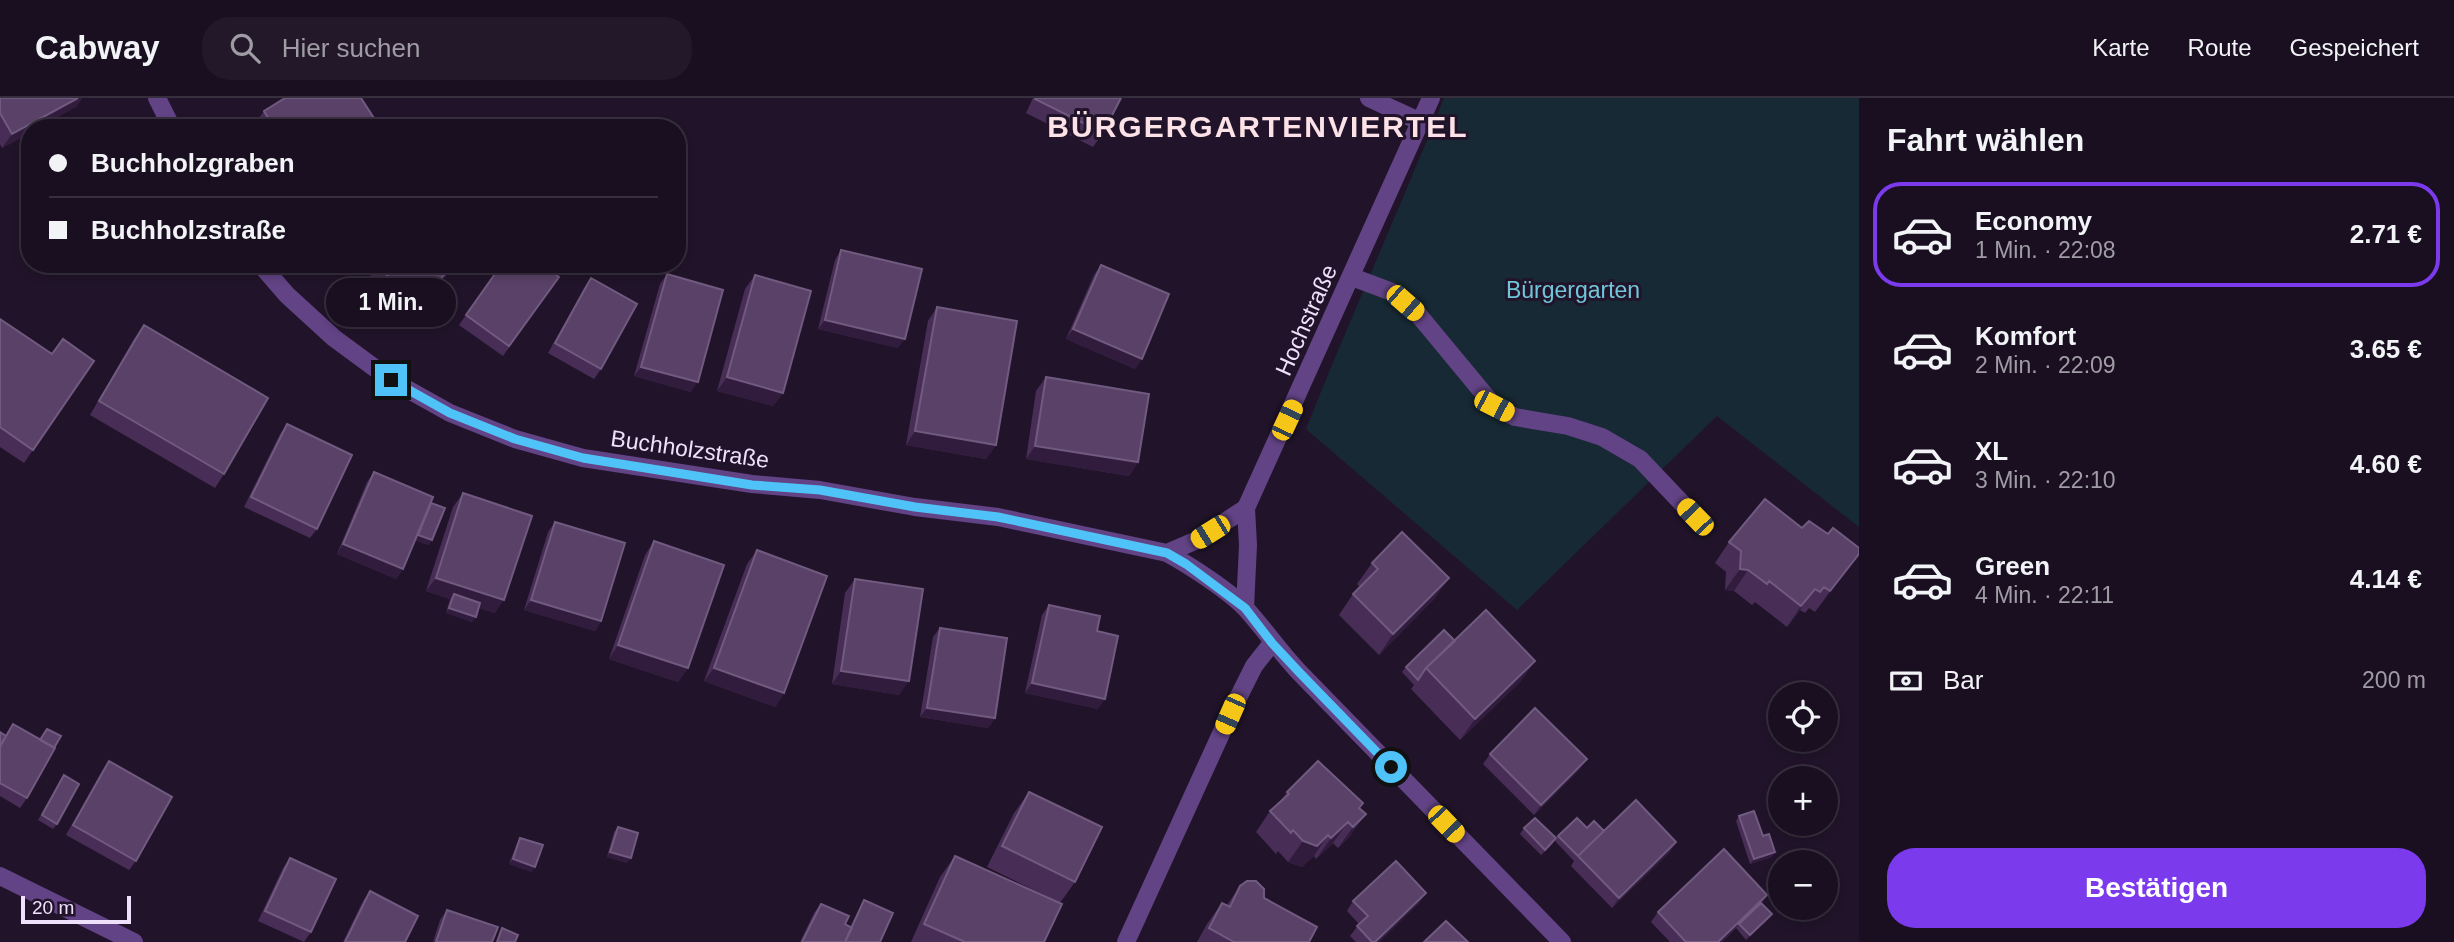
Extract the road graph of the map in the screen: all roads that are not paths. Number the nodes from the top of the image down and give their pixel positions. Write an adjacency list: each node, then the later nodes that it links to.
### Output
1 (157, 98): 4 (street)
2 (1369, 98): 5 (street)
3 (1431, 98): 5 (street, Hochstraße)
4 (168, 119)
5 (1421, 122): 7 (street, Hochstraße)
6 (268, 273): 10 (street, Buchholzstraße)
7 (1352, 277): 8 (street, Hochstraße); 9 (street)
8 (1246, 509): 10 (street); 11 (street, Hochstraße)
9 (1695, 517)
10 (1167, 553): 11 (street, Buchholzstraße)
11 (1245, 608): 12 (street, Buchholzstraße)
12 (1272, 643): 15 (street); 16 (street, Buchholzstraße)
13 (0, 876): 14 (street)
14 (134, 942)
15 (1126, 942)
16 (1562, 942)

